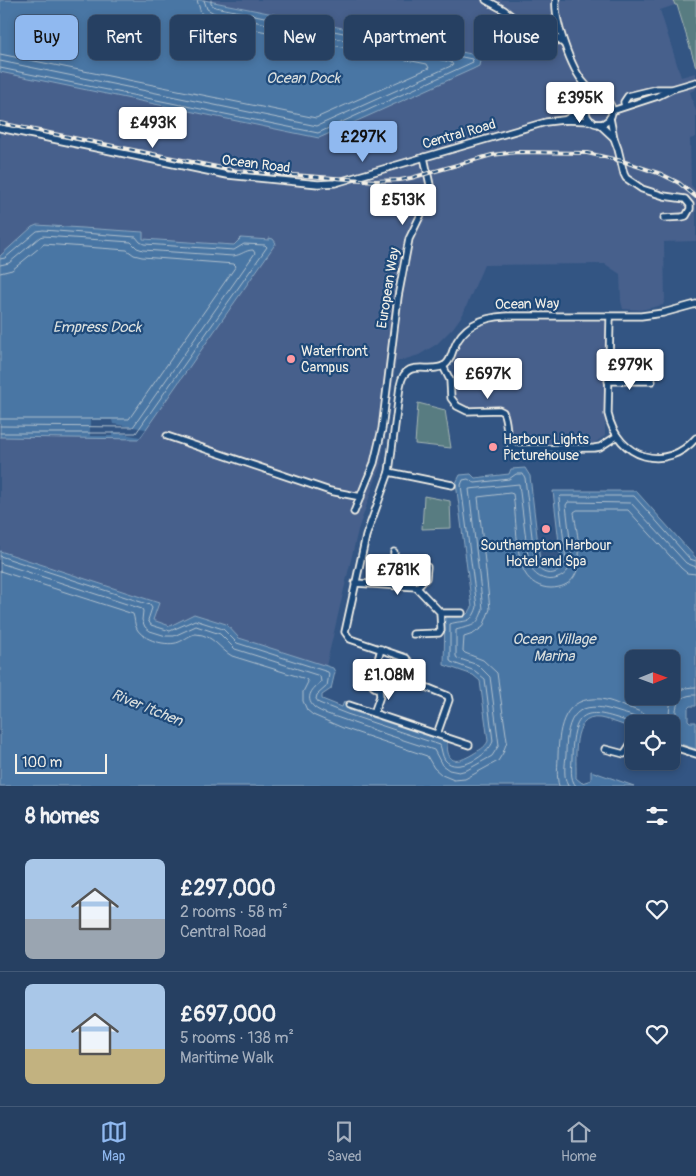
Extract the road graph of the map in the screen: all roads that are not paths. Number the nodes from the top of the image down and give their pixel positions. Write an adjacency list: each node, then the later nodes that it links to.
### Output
1 (486, 0): 3 (street)
2 (556, 0): 4 (street)
3 (510, 15)
4 (556, 15)
5 (557, 22): 7 (street)
6 (557, 38): 7 (street)
7 (565, 44): 9 (street)
8 (696, 82): 12 (street)
9 (584, 84): 10 (street); 11 (street)
10 (600, 98): 11 (street); 12 (street)
11 (587, 107): 14 (street, Central Road); 15 (street)
12 (612, 111): 13 (street)
13 (610, 118): 16 (street); 18 (street)
14 (563, 120): 15 (street, Central Road); 19 (street, Central Road)
15 (592, 121): 16 (street)
16 (599, 124): 18 (street)
17 (0, 128): 20 (street, Ocean Road)
18 (614, 138): 21 (street)
19 (424, 157): 20 (street, Central Road); 32 (street, European Way)
20 (304, 182)
21 (664, 218)
22 (696, 304): 23 (street, Ocean Way)
23 (610, 317): 24 (street, Ocean Way); 25 (street)
24 (443, 366): 28 (street); 30 (street)
25 (608, 380): 26 (street); 28 (street)
26 (652, 381)
27 (167, 436): 32 (street)
28 (617, 436): 29 (street)
29 (696, 438)
30 (389, 472): 31 (street); 36 (street)
31 (452, 485)
32 (361, 497): 33 (street, European Way)
33 (354, 512)
34 (394, 552): 38 (street)
35 (427, 566): 39 (street)
36 (356, 583): 37 (street); 44 (street)
37 (385, 585): 38 (street); 40 (street)
38 (393, 585): 39 (street)
39 (417, 588): 41 (street)
40 (385, 593)
41 (441, 613): 42 (street); 43 (street)
42 (462, 613)
43 (413, 634)
44 (381, 650): 45 (street); 49 (street)
45 (376, 675): 46 (street); 46 (street)
46 (379, 688): 48 (street)
47 (349, 705): 48 (street)
48 (374, 713): 49 (street)
49 (437, 734): 50 (street)
50 (469, 745)
51 (605, 749): 53 (street)
52 (680, 749): 54 (street)
53 (625, 752)
54 (696, 754)

